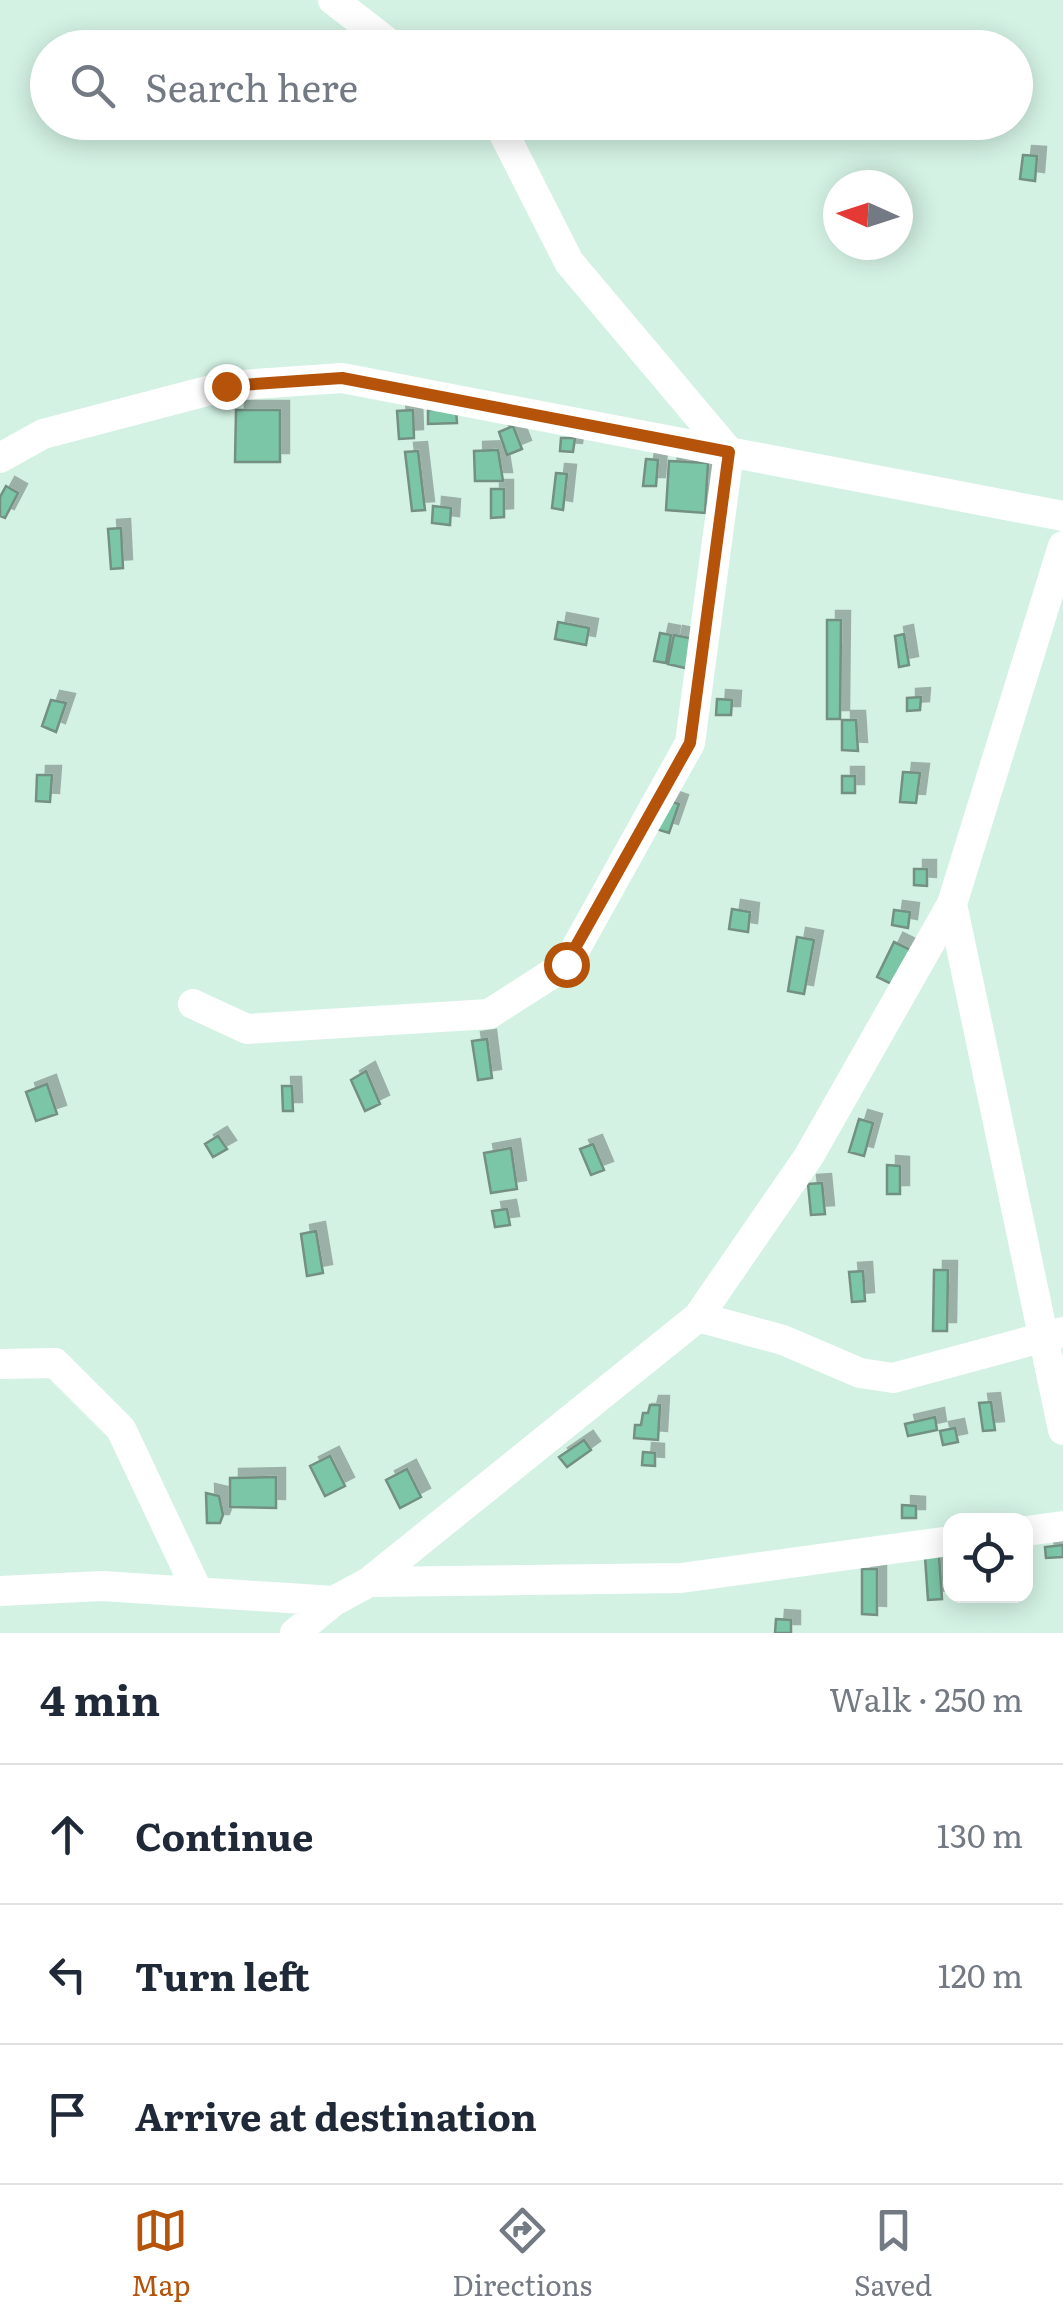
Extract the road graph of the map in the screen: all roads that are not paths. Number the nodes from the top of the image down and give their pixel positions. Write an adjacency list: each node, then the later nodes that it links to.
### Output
1 (333, 0): 2 (street)
2 (372, 30)
3 (507, 140): 4 (street)
4 (729, 452): 5 (street); 6 (street); 9 (street)
5 (0, 458)
6 (1063, 516)
7 (1063, 546): 8 (street)
8 (952, 904): 10 (street); 11 (street)
9 (193, 1004)
10 (698, 1317): 11 (street); 17 (street)
11 (1053, 1334): 13 (street)
12 (0, 1364): 18 (street)
13 (1063, 1430)
14 (1063, 1526): 15 (street)
15 (1033, 1530)
16 (943, 1542): 17 (street)
17 (368, 1582): 20 (street)
18 (197, 1590): 19 (street); 20 (street)
19 (0, 1591)
20 (334, 1602): 21 (street)
21 (295, 1633)

